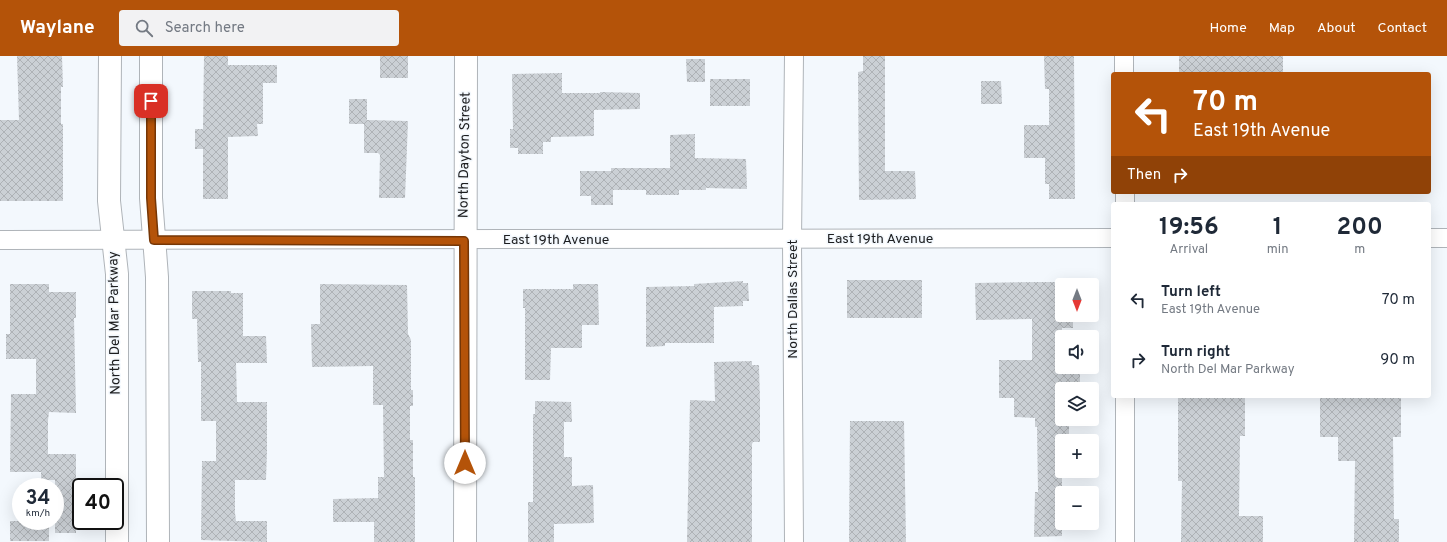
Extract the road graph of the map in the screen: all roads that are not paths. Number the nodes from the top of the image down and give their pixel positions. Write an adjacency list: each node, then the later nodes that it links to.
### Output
1 (110, 56): 11 (street, North Del Mar Parkway)
2 (151, 56): 12 (street)
3 (466, 56): 14 (street, North Dayton Street)
4 (794, 56): 13 (street, North Dallas Street)
5 (1124, 56): 6 (street)
6 (1124, 72)
7 (1111, 238): 13 (street, East 19th Avenue)
8 (1431, 238): 9 (street)
9 (1447, 238)
10 (0, 240): 11 (street, East 19th Avenue)
11 (113, 240): 12 (street, East 19th Avenue); 16 (street, North Del Mar Parkway)
12 (154, 240): 14 (street, East 19th Avenue); 17 (street)
13 (792, 240): 14 (street, East 19th Avenue); 19 (street, North Dallas Street)
14 (464, 241): 18 (street, North Dayton Street)
15 (1125, 398): 20 (street)
16 (117, 542)
17 (158, 542)
18 (465, 542)
19 (794, 542)
20 (1125, 542)

